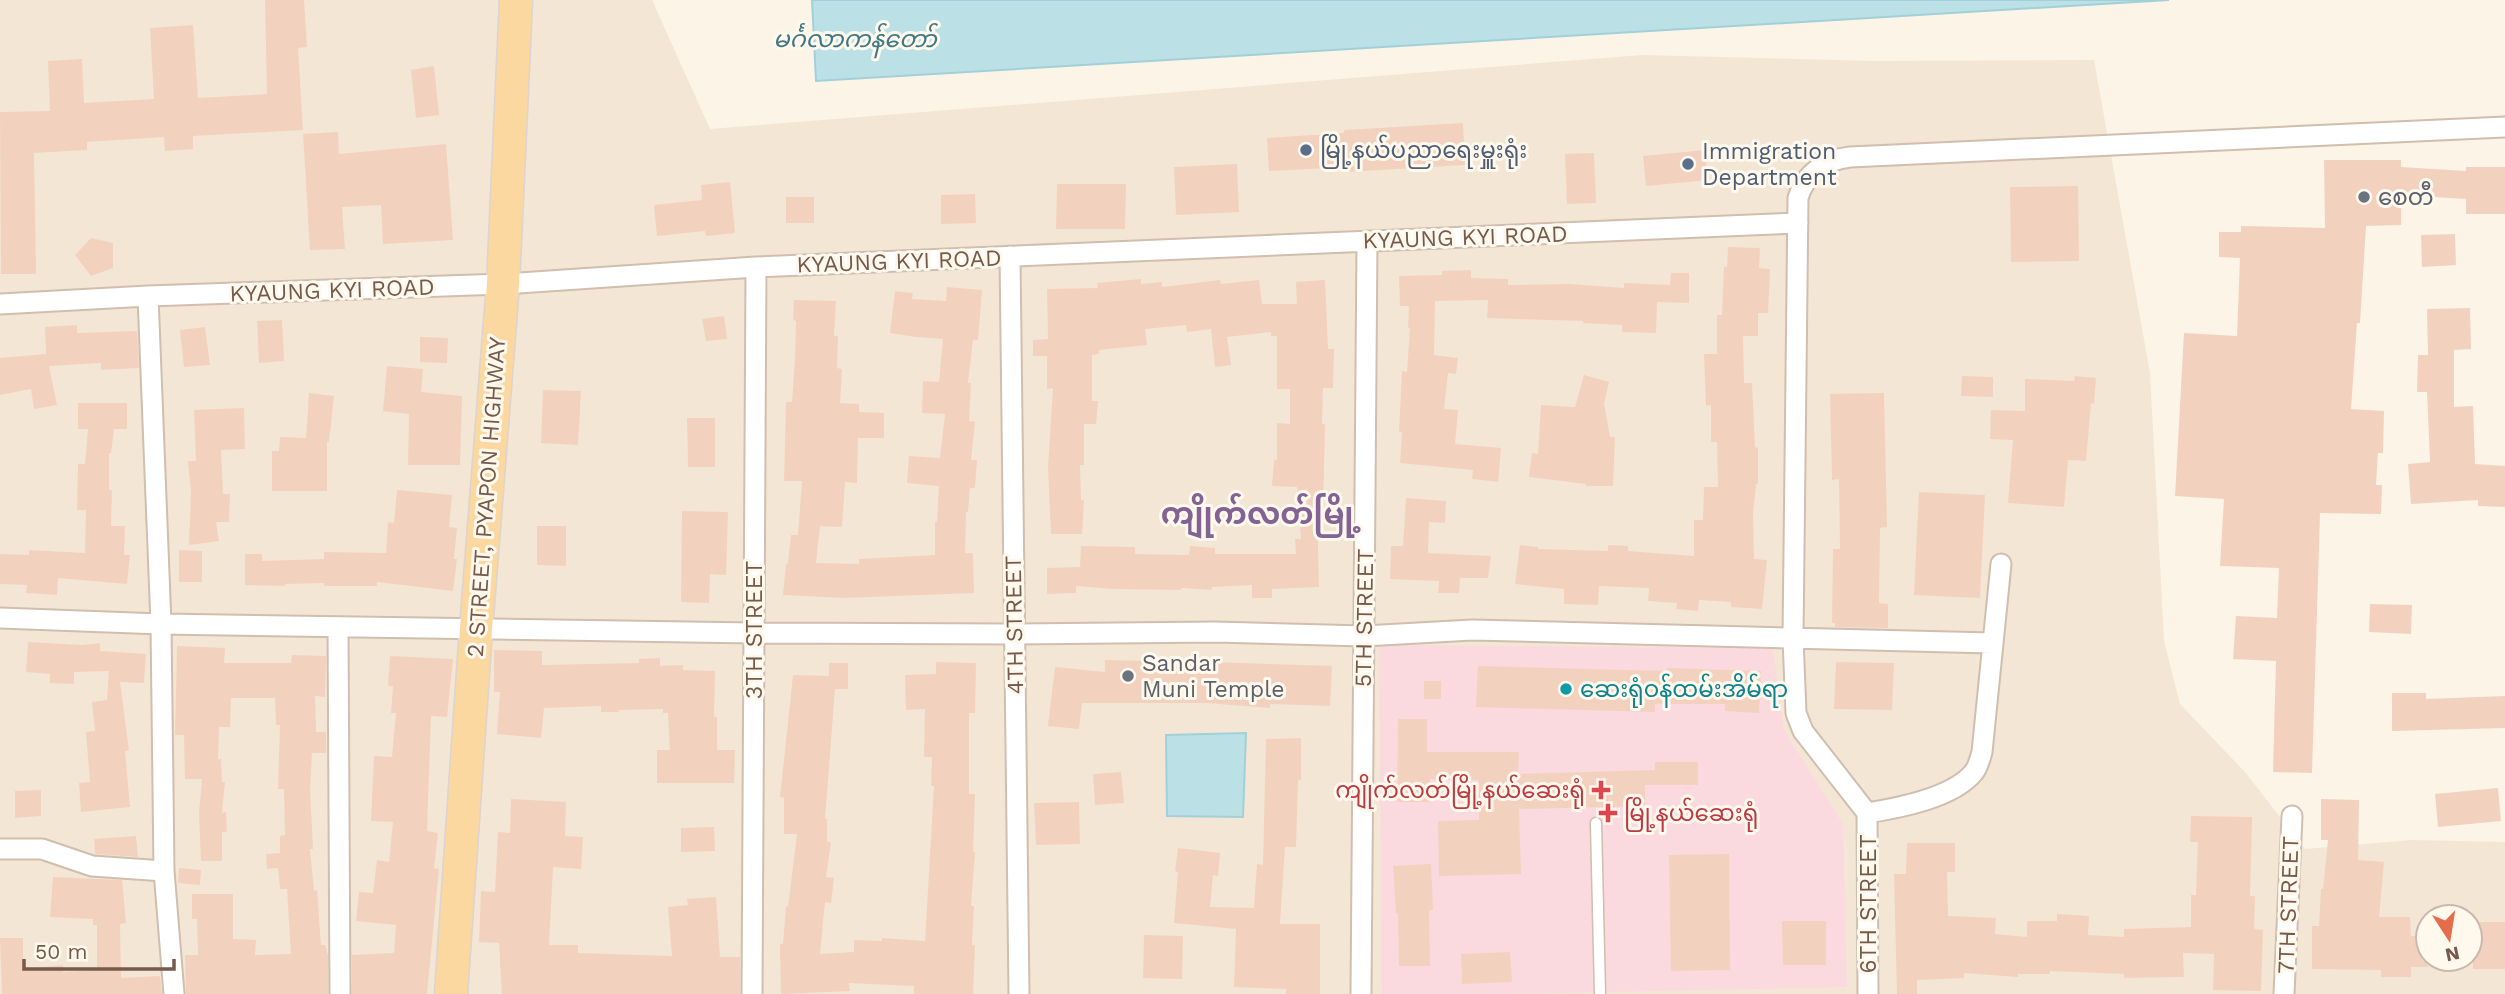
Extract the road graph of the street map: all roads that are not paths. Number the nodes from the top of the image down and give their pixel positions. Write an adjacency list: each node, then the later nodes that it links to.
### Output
1 (516, 0): 7 (main road, 2 STREET, PYAPON HIGHWAY)
2 (2505, 127): 3 (street)
3 (1798, 223): 4 (street, KYAUNG KYI ROAD); 18 (street)
4 (1367, 241): 5 (street, KYAUNG KYI ROAD); 17 (street, 5TH STREET)
5 (1010, 256): 6 (street, KYAUNG KYI ROAD); 16 (street, 4TH STREET)
6 (756, 267): 7 (street, KYAUNG KYI ROAD); 15 (street, 3TH STREET)
7 (503, 284): 8 (street, KYAUNG KYI ROAD); 14 (main road, 2 STREET, PYAPON HIGHWAY)
8 (148, 296): 9 (street, KYAUNG KYI ROAD); 12 (street)
9 (0, 304)
10 (2001, 564): 19 (street)
11 (0, 618): 12 (street)
12 (161, 624): 13 (street); 24 (street)
13 (338, 627): 14 (street); 26 (street)
14 (476, 629): 15 (street); 27 (main road, 2 STREET, PYAPON HIGHWAY)
15 (754, 633): 16 (street); 28 (street, 3TH STREET)
16 (1015, 634): 17 (street); 29 (street, 4TH STREET)
17 (1364, 636): 18 (street); 30 (street, 5TH STREET)
18 (1793, 638): 19 (street); 20 (street)
19 (1992, 643): 20 (street)
20 (1867, 813): 32 (street, 6TH STREET)
21 (2291, 816): 33 (street, 7TH STREET)
22 (1596, 823): 31 (lane)
23 (0, 849): 24 (street)
24 (164, 871): 25 (street)
25 (174, 994)
26 (340, 994)
27 (452, 994)
28 (752, 994)
29 (1018, 994)
30 (1361, 994)
31 (1600, 994)
32 (1868, 994)
33 (2284, 994)

